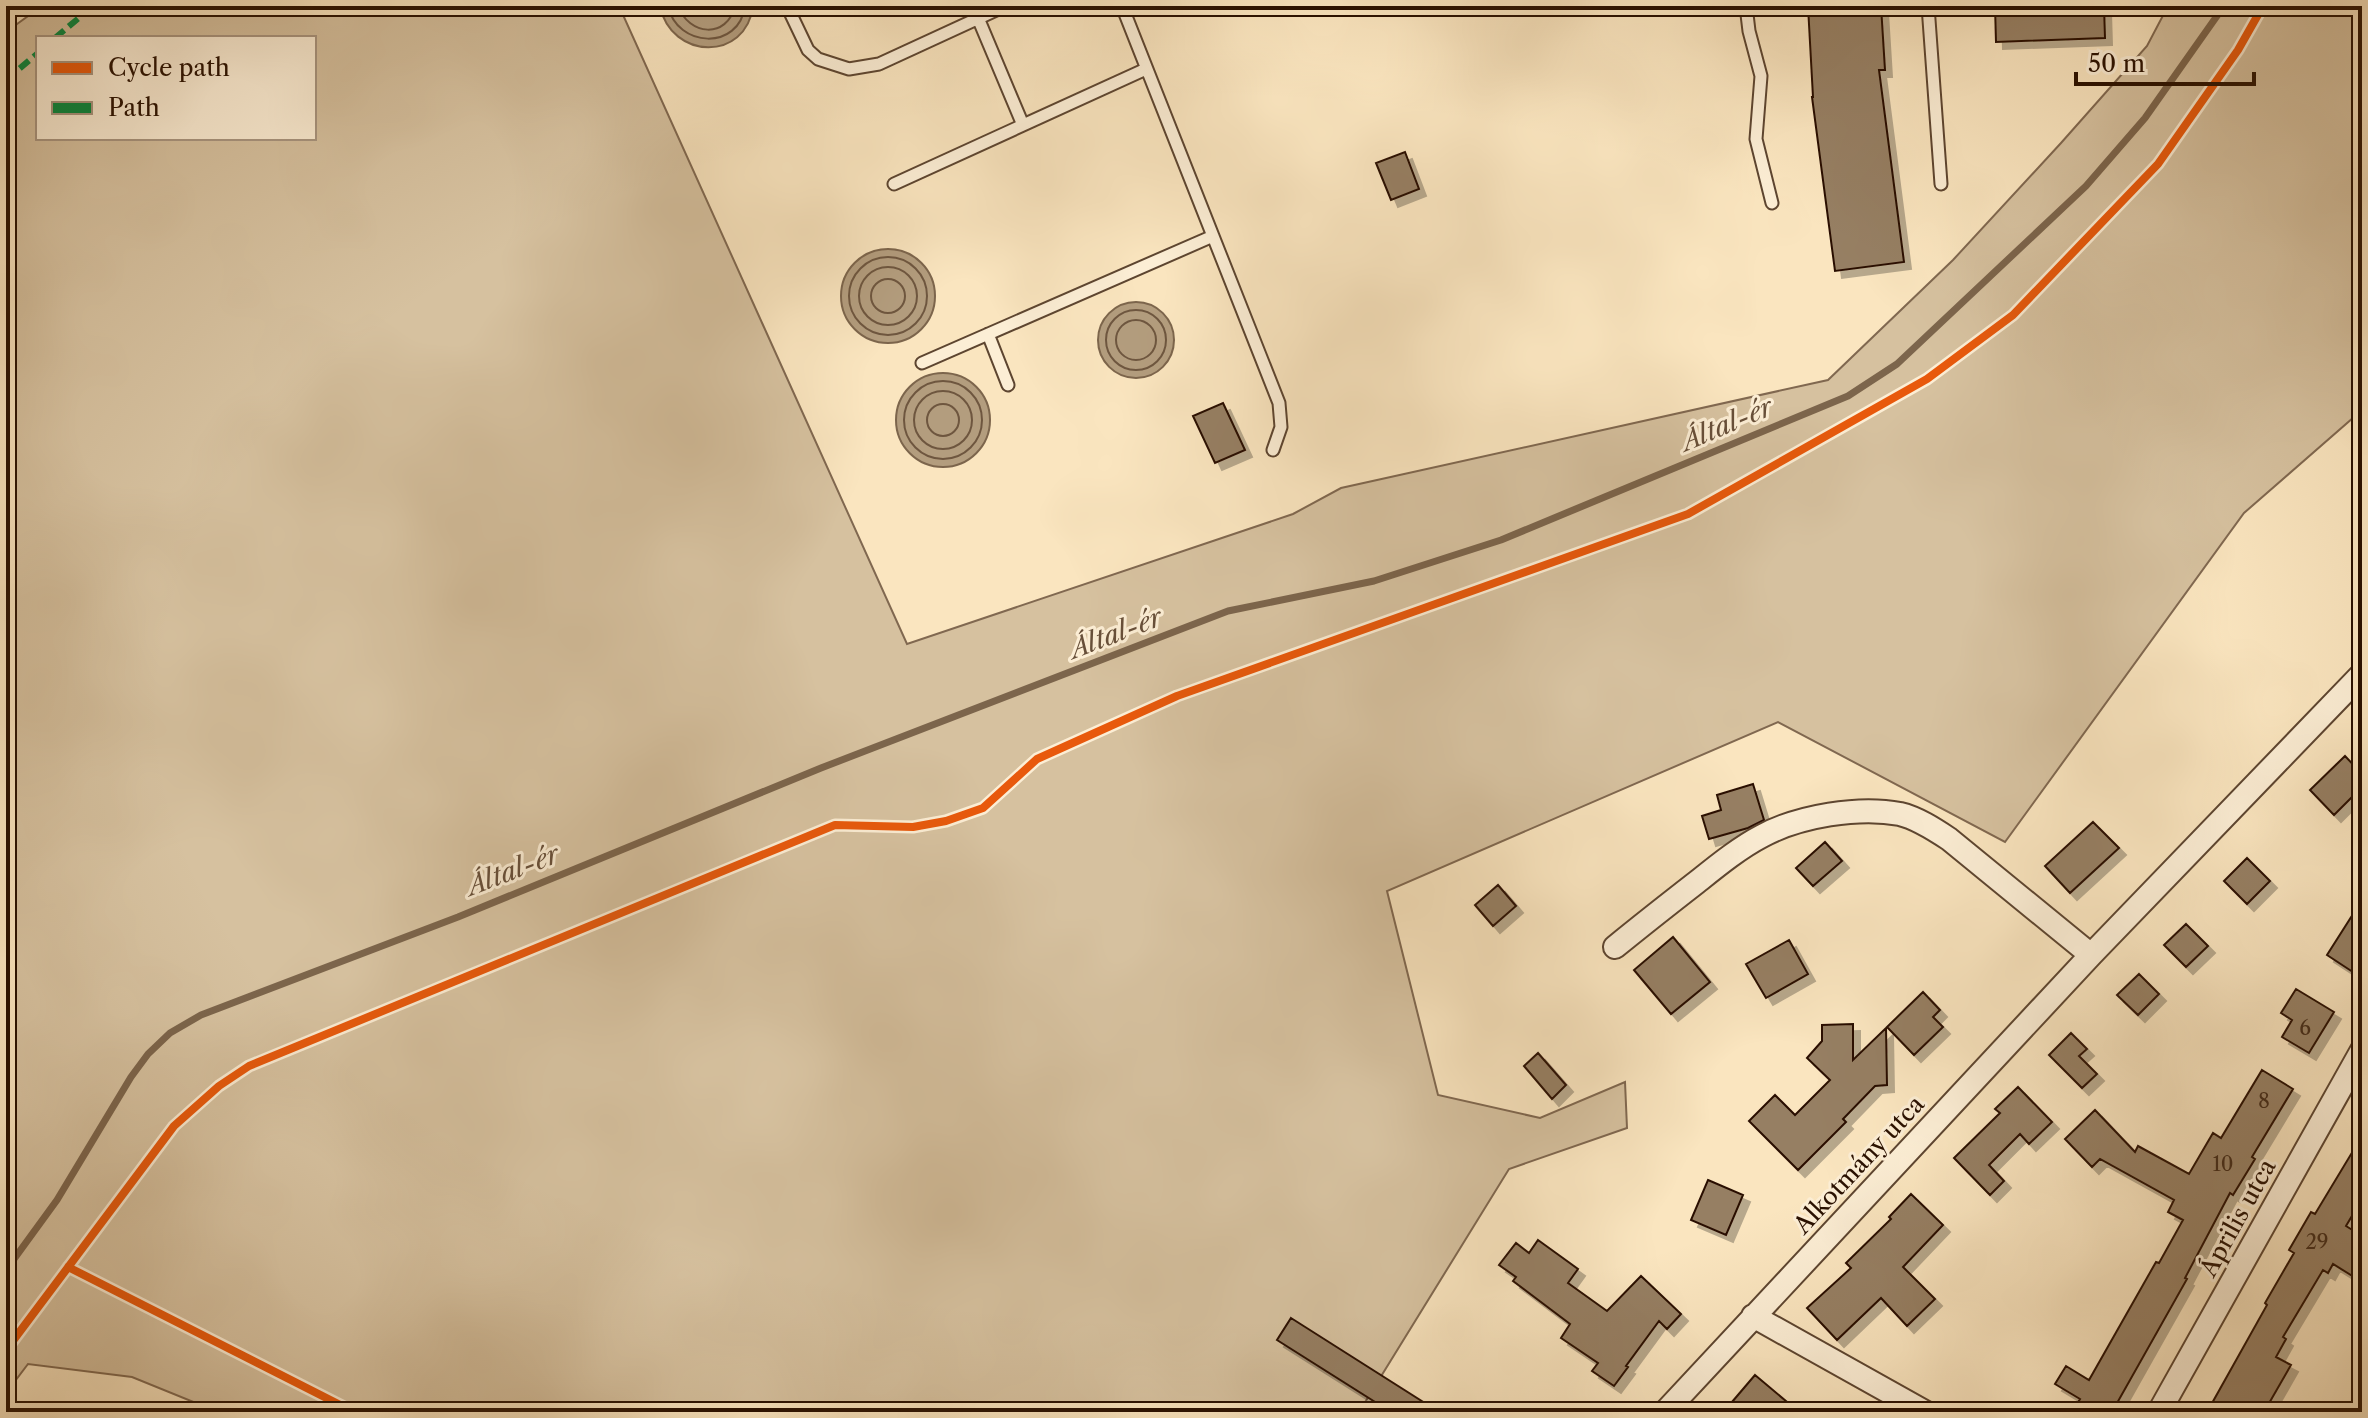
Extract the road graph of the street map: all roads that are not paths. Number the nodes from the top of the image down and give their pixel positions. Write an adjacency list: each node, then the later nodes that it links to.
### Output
1 (787, 6): 6 (lane)
2 (1005, 6): 6 (lane)
3 (1122, 6): 7 (lane)
4 (1746, 6): 11 (lane)
5 (1928, 6): 10 (lane)
6 (978, 18): 8 (lane)
7 (1146, 69): 8 (lane); 12 (lane)
8 (1023, 125): 9 (lane)
9 (894, 184)
10 (1941, 184)
11 (1772, 203)
12 (1213, 236): 13 (lane); 16 (lane)
13 (988, 334): 14 (lane); 15 (lane)
14 (922, 363)
15 (1008, 385)
16 (1273, 450)
17 (2362, 674): 19 (street, Alkotmány utca)
18 (1615, 947): 19 (street)
19 (2091, 955): 21 (street, Alkotmány utca)
20 (2362, 1050): 24 (street, Április utca)
21 (1753, 1316): 22 (street, Alkotmány utca); 23 (street)
22 (1665, 1412)
23 (1925, 1412)
24 (2159, 1412)

